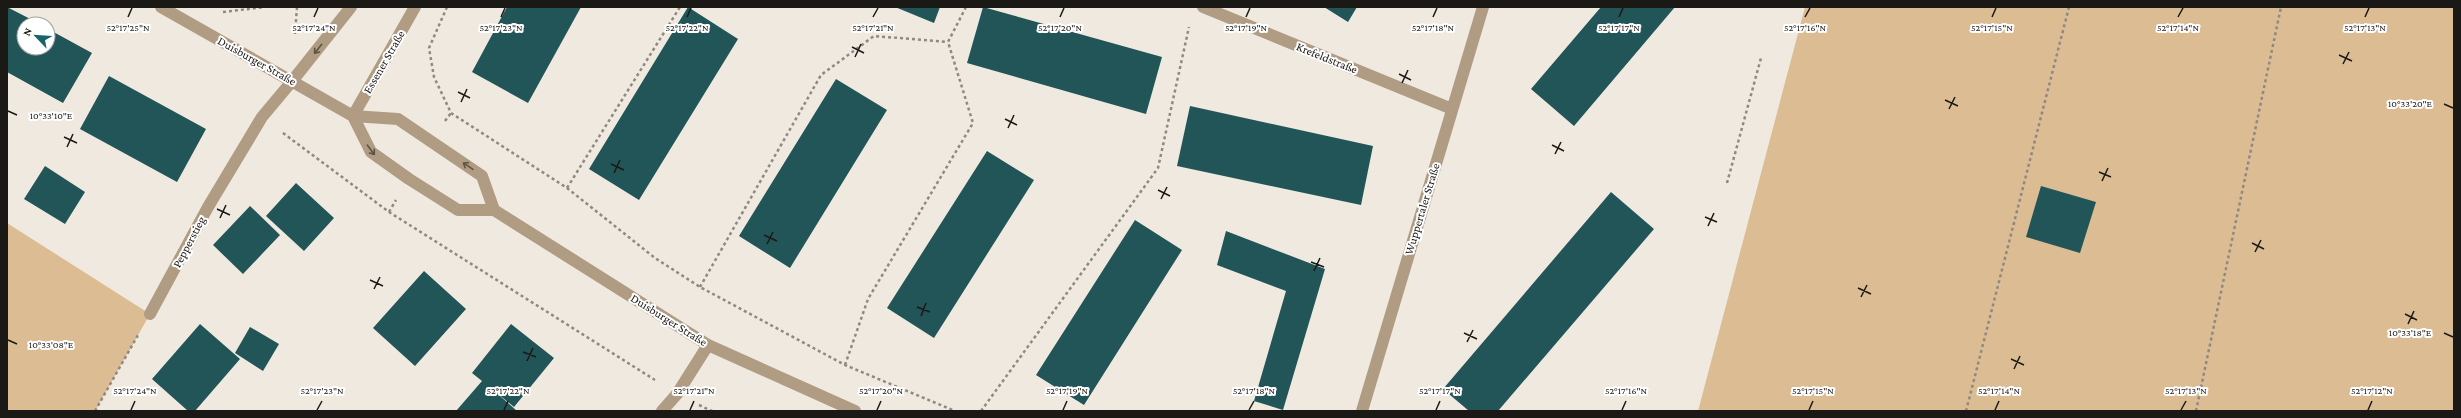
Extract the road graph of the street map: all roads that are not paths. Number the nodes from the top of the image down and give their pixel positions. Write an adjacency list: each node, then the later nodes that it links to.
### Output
1 (161, 7): 6 (street, Duisburger Straße)
2 (351, 7): 6 (street, one-way to 6)
3 (415, 7): 8 (street, Essener Straße)
4 (1203, 7): 7 (street, Krefeldstraße)
5 (1483, 7): 7 (street, Wuppertaler Straße)
6 (293, 80): 8 (street, Duisburger Straße); 10 (street, Pepperstieg)
7 (1452, 109): 14 (street, Wuppertaler Straße)
8 (353, 116): 9 (street, one-way to 9); 9 (street, Duisburger Straße, one-way to 8)
9 (494, 210): 11 (street, Duisburger Straße)
10 (150, 314)
11 (708, 345): 12 (street); 13 (street, Duisburger Straße)
12 (662, 411)
13 (855, 411)
14 (1362, 411)

